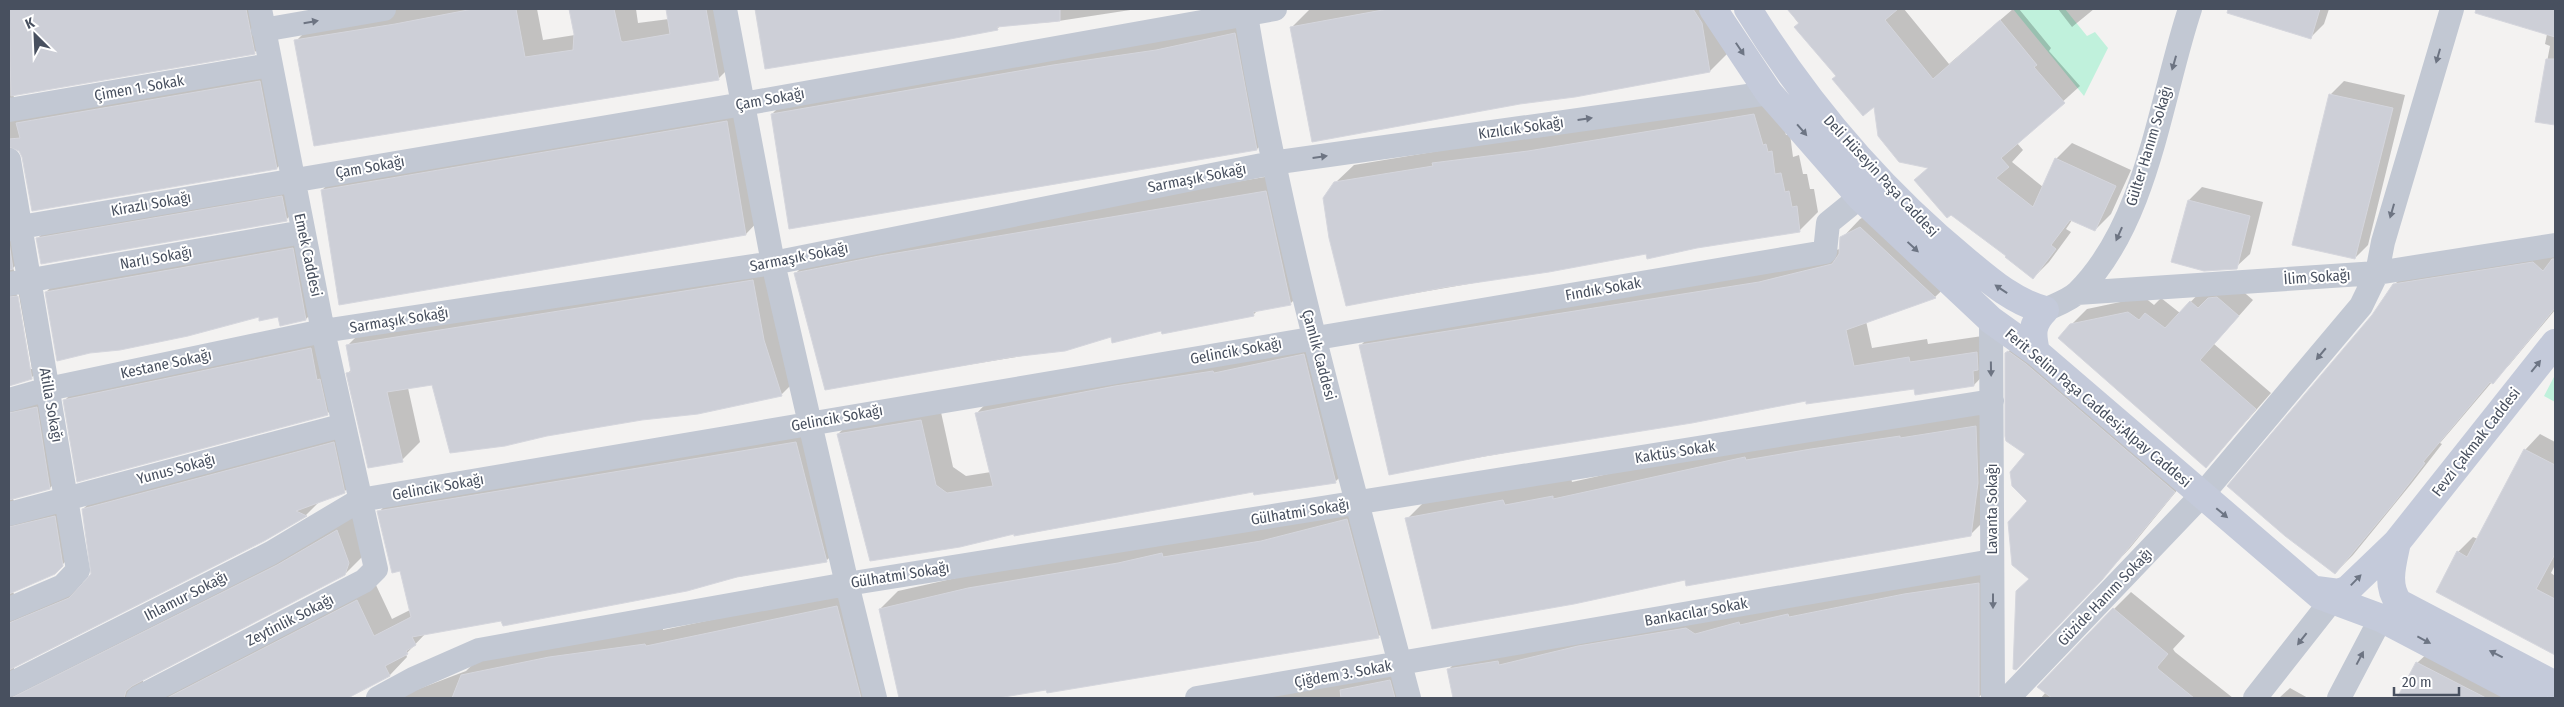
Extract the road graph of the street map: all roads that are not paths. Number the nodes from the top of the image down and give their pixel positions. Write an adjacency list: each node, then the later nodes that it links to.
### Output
1 (384, 9): 9 (street, one-way to 1)
2 (725, 9): 13 (street)
3 (1275, 9): 7 (street, Çam Sokağı)
4 (1713, 9): 12 (main road, Ferit Selim Paşa Caddesi;Alpay Caddesi, one-way to 12)
5 (1748, 9): 11 (main road, Deli Hüseyin Paşa Caddesi)
6 (2452, 9): 23 (street, Güzide Hanım Sokağı, one-way to 23)
7 (1245, 11): 13 (street, Çam Sokağı); 16 (street, Çamlık Caddesi)
8 (2186, 11): 25 (street, Gülter Hanım Sokağı, one-way to 25)
9 (261, 19): 10 (street, Emek Caddesi)
10 (270, 65): 14 (street, Çimen 1. Sokak); 17 (street, Emek Caddesi)
11 (1792, 74): 12 (main road); 26 (main road, Deli Hüseyin Paşa Caddesi, one-way to 11)
12 (1769, 93): 16 (street, Kızılcık Sokağı, one-way to 12); 18 (main road, Ferit Selim Paşa Caddesi;Alpay Caddesi, one-way to 18)
13 (743, 104): 17 (street, Çam Sokağı); 22 (street)
14 (9, 110)
15 (9, 160): 19 (street, Atilla Sokağı)
16 (1272, 163): 22 (street, Sarmaşık Sokağı); 29 (street, Çamlık Caddesi)
17 (293, 180): 19 (street, Kirazlı Sokağı); 20 (street, Emek Caddesi)
18 (1860, 197): 27 (main road, Ferit Selim Paşa Caddesi;Alpay Caddesi, one-way to 27); 29 (street, Fındık Sokak)
19 (14, 228): 24 (street, Atilla Sokağı)
20 (303, 232): 24 (street, Narlı Sokağı); 28 (street, Emek Caddesi)
21 (2555, 245): 23 (street, İlim Sokağı)
22 (773, 263): 28 (street, Sarmaşık Sokağı); 35 (street)
23 (2377, 273): 25 (street, İlim Sokağı); 37 (street, Güzide Hanım Sokağı, one-way to 37)
24 (19, 282): 32 (street, Atilla Sokağı)
25 (2077, 293): 26 (street, Gülter Hanım Sokağı)
26 (2045, 310): 31 (main road)
27 (1990, 320): 31 (main road, Ferit Selim Paşa Caddesi;Alpay Caddesi); 34 (street, Lavanta Sokağı, one-way to 34)
28 (324, 331): 32 (street, Kestane Sokağı); 36 (street, Emek Caddesi)
29 (1313, 338): 35 (street, Gelincik Sokağı); 40 (street, Çamlık Caddesi)
30 (2555, 343): 42 (main road, Fevzi Çakmak Caddesi, one-way to 30)
31 (2036, 352): 37 (main road, Ferit Selim Paşa Caddesi;Alpay Caddesi)
32 (48, 389): 33 (street, Kestane Sokağı); 38 (street, Atilla Sokağı)
33 (9, 400)
34 (1992, 402): 40 (street, Kaktüs Sokak); 43 (street, Lavanta Sokağı)
35 (809, 423): 39 (street, Gelincik Sokağı); 44 (street)
36 (344, 425): 38 (street, Yunus Sokağı); 39 (street, Emek Caddesi)
37 (2202, 495): 45 (main road, Ferit Selim Paşa Caddesi;Alpay Caddesi, one-way to 45); 57 (street, Güzide Hanım Sokağı)
38 (67, 498): 41 (street, Yunus Sokağı); 46 (street, Atilla Sokağı)
39 (360, 500): 50 (street, Ihlamur Sokağı); 51 (street, Zeytinlik Sokağı)
40 (1358, 503): 44 (street, Gülhatmi Sokağı); 48 (street, Çamlık Caddesi)
41 (9, 514)
42 (2397, 542): 45 (main road, Fevzi Çakmak Caddesi, one-way to 42); 49 (main road, one-way to 42)
43 (1992, 561): 48 (street, Bankacılar Sokak); 56 (street, Lavanta Sokağı, one-way to 56)
44 (846, 584): 52 (street, Gülhatmi Sokağı); 53 (street)
45 (2322, 595): 47 (main road, Ferit Selim Paşa Caddesi;Alpay Caddesi); 58 (street, one-way to 58)
46 (9, 609)
47 (2380, 618): 59 (street, one-way to 47); 60 (main road, Ferit Selim Paşa Caddesi;Alpay Caddesi, one-way to 60)
48 (1400, 664): 54 (street, Çiğdem 3. Sokak); 55 (street, Çamlık Caddesi)
49 (2555, 684)
50 (9, 685)
51 (138, 698)
52 (378, 698)
53 (875, 698)
54 (1197, 698)
55 (1409, 698)
56 (1993, 698)
57 (2008, 698)
58 (2255, 698)
59 (2338, 698)
60 (2533, 698)

